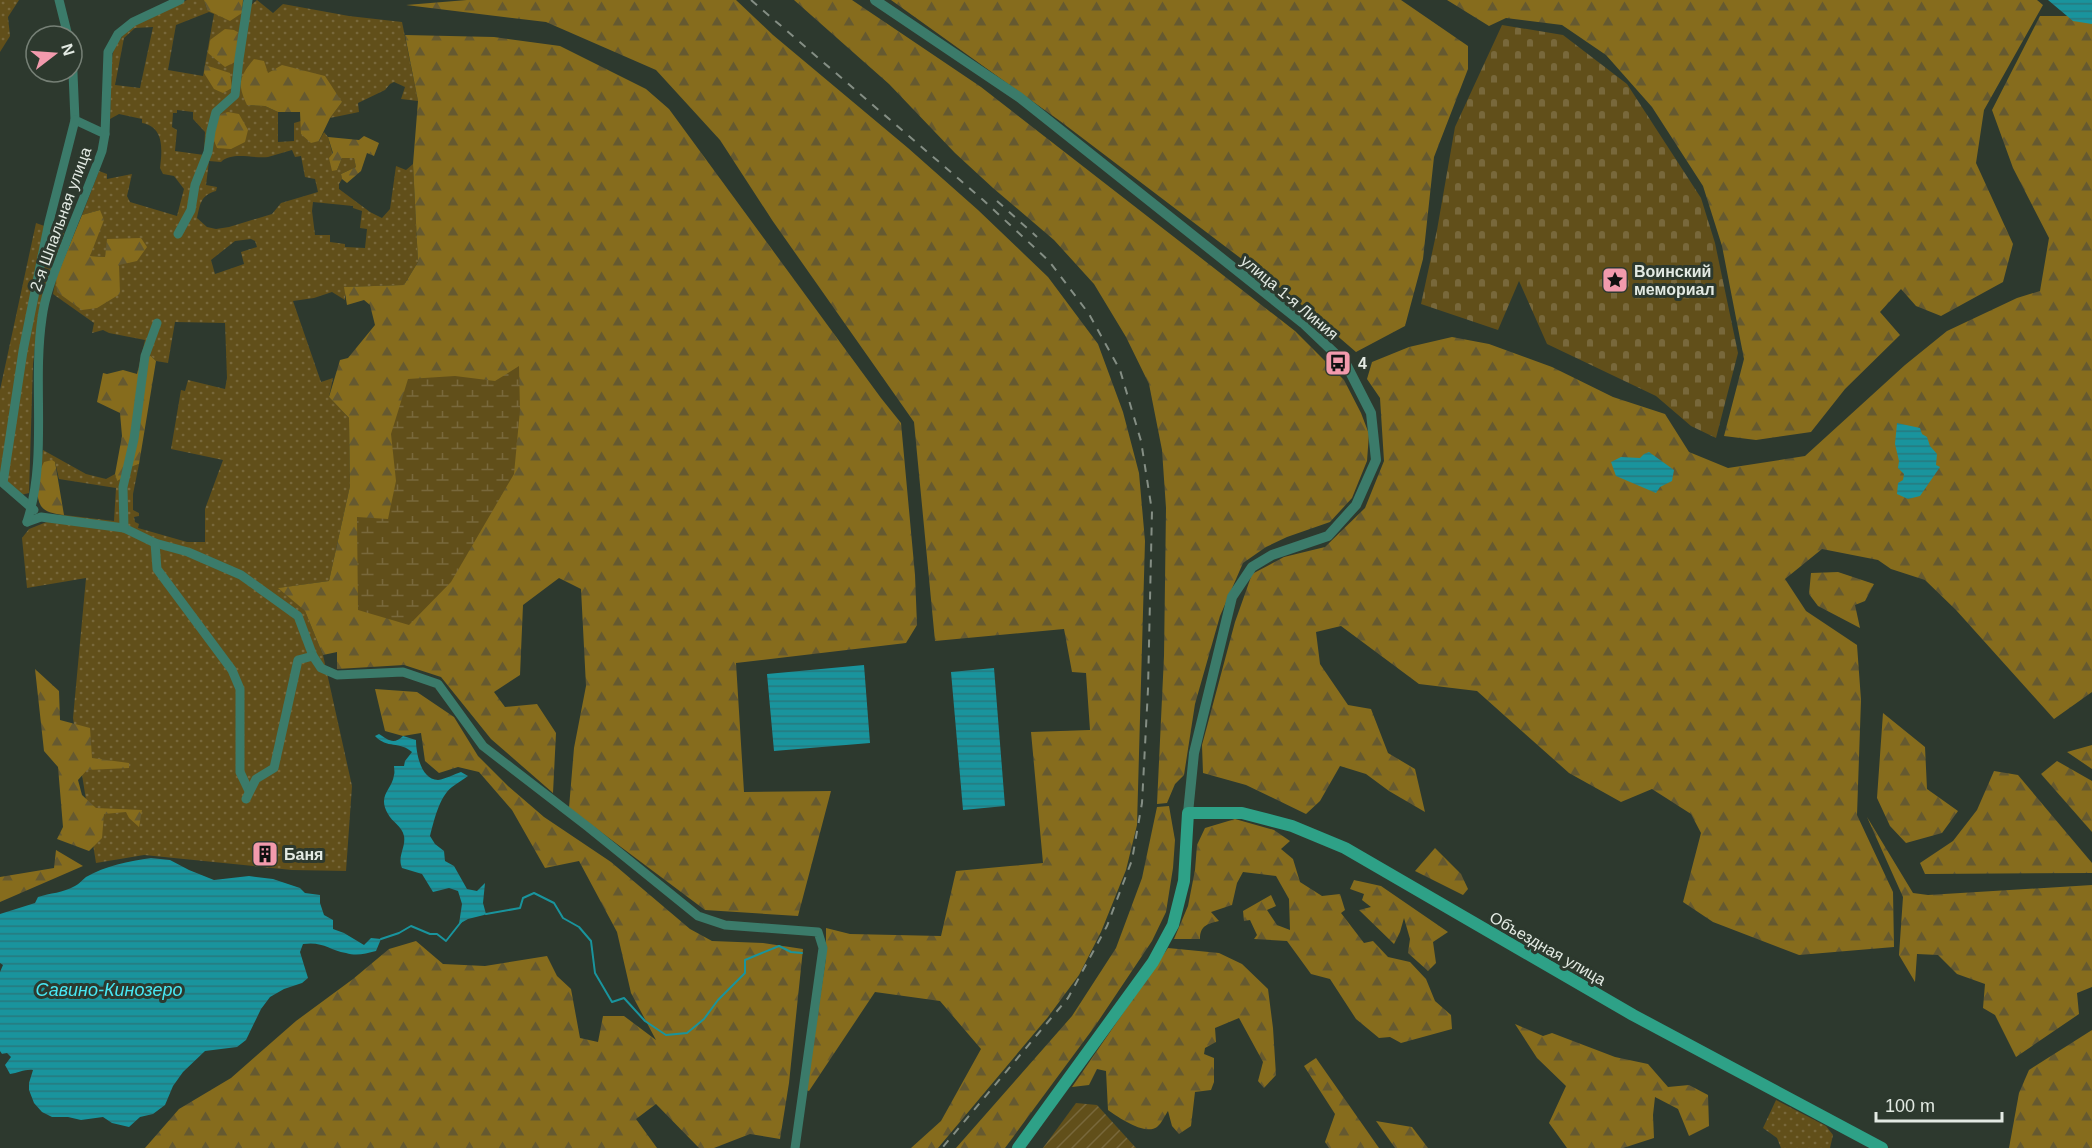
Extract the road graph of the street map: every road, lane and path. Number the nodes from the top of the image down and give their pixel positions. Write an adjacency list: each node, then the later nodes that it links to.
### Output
1 (59, 0): 5 (street)
2 (180, 0): 8 (street, 2-я Шпальная улица)
3 (248, 0): 9 (street)
4 (875, 0): 16 (street, улица 1-я Линия)
5 (65, 24)
6 (73, 84): 7 (street)
7 (75, 120): 8 (street); 11 (street)
8 (105, 134): 11 (street, 2-я Шпальная улица)
9 (178, 234)
10 (157, 323): 13 (street)
11 (32, 507): 12 (street); 12 (street, 2-я Шпальная улица)
12 (41, 517): 13 (street)
13 (124, 528): 14 (street)
14 (155, 543): 15 (street); 15 (street)
15 (314, 656): 17 (street)
16 (1188, 813): 18 (main road); 19 (main road, Объездная улица)
17 (795, 1148)
18 (1018, 1148)
19 (1882, 1148)

